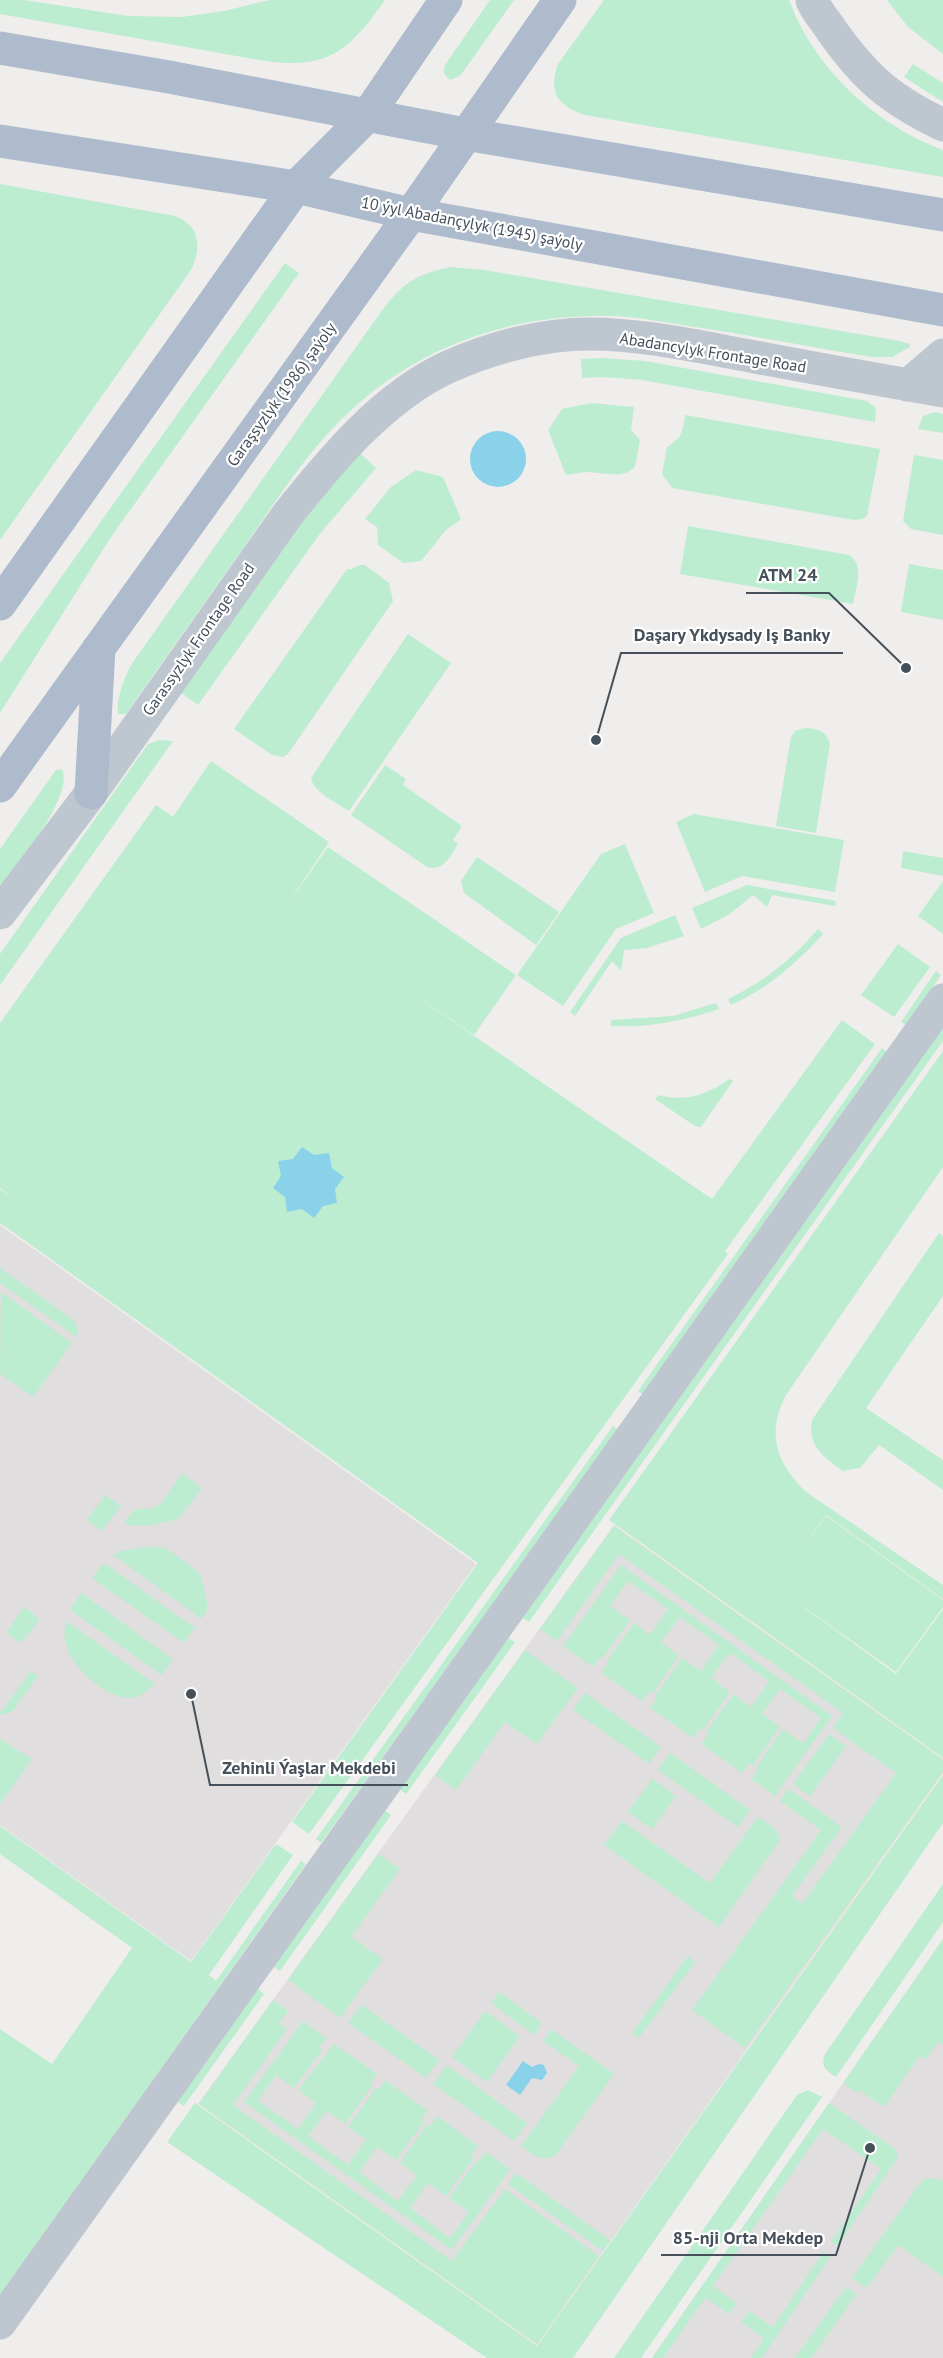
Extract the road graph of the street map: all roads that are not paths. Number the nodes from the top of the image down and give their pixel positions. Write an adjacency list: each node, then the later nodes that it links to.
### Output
1 (446, 0): 5 (main road)
2 (560, 0): 7 (main road, Garaşsyzlyk (1986) şaýoly)
3 (812, 0): 6 (street)
4 (0, 48): 5 (main road)
5 (367, 116): 7 (main road); 9 (main road)
6 (943, 125)
7 (465, 134): 10 (main road, Garaşsyzlyk (1986) şaýoly); 11 (main road)
8 (0, 141): 9 (main road, 10 ýyl Abadançylyk (1945) şaýoly)
9 (296, 187): 10 (main road, 10 ýyl Abadançylyk (1945) şaýoly); 17 (main road)
10 (411, 214): 12 (main road, 10 ýyl Abadançylyk (1945) şaýoly); 18 (main road, Garaşsyzlyk (1986) şaýoly)
11 (943, 215)
12 (943, 310)
13 (943, 355): 15 (street)
14 (418, 385): 15 (street, Abadancylyk Frontage Road); 20 (street, Garassyzlyk Frontage Road)
15 (908, 385): 16 (street, Abadancylyk Frontage Road)
16 (943, 391)
17 (0, 604)
18 (99, 648): 19 (main road, Garaşsyzlyk (1986) şaýoly); 20 (main road)
19 (0, 786)
20 (91, 793): 21 (street, Garassyzlyk Frontage Road)
21 (0, 913)
22 (943, 1000): 23 (street)
23 (0, 2324)

